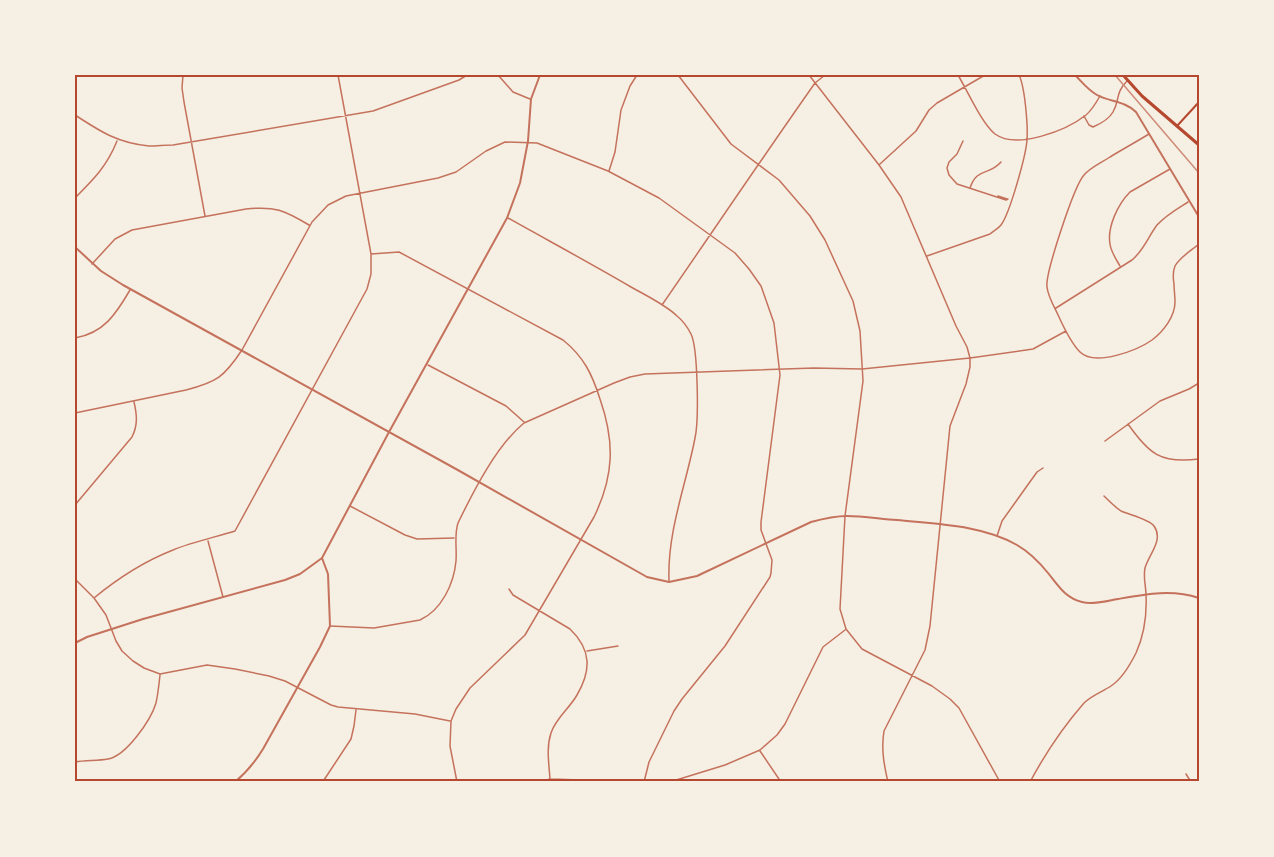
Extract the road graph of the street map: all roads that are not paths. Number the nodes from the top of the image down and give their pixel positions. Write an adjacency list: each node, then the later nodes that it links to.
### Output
1 (183, 75): 31 (street)
2 (338, 75): 23 (street)
3 (467, 75): 23 (street)
4 (498, 75): 19 (street)
5 (540, 75): 19 (street)
6 (637, 75): 37 (street)
7 (678, 75): 34 (street)
8 (809, 75): 16 (street)
9 (825, 75): 16 (street)
10 (958, 75): 17 (street)
11 (985, 75): 17 (street)
12 (1019, 75): 27 (street)
13 (1075, 75): 18 (street)
14 (1123, 75): 15 (main road)
15 (1128, 80): 20 (street); 25 (main road)
16 (815, 83): 34 (street); 35 (street)
17 (965, 87): 27 (street); 35 (street)
18 (1100, 96): 20 (street); 24 (street)
19 (531, 99): 29 (street)
20 (1116, 101): 24 (street); 26 (street)
21 (1199, 102): 25 (main road)
22 (75, 115): 28 (street)
23 (346, 115): 31 (street); 39 (street)
24 (1084, 116): 27 (street)
25 (1177, 126): 32 (main road)
26 (1150, 134): 36 (street); 57 (street)
27 (1027, 139): 41 (street)
28 (117, 140): 31 (street); 40 (street)
29 (528, 141): 37 (street); 39 (street); 45 (street)
30 (963, 141): 38 (street)
31 (191, 142): 43 (street)
32 (1199, 145)
33 (1001, 162): 38 (street)
34 (758, 164): 47 (street); 64 (street)
35 (879, 165): 51 (street)
36 (1171, 169): 42 (street); 53 (street)
37 (608, 171): 47 (street)
38 (970, 188): 41 (street)
39 (361, 193): 46 (street); 50 (street)
40 (75, 198)
41 (1010, 200): 51 (street)
42 (1190, 201): 44 (street); 53 (street)
43 (205, 217): 46 (street); 52 (street)
44 (1199, 217)
45 (507, 218): 54 (street); 56 (street)
46 (310, 225): 60 (street)
47 (711, 235): 56 (street); 63 (street)
48 (1199, 244): 58 (street)
49 (75, 247): 52 (street)
50 (371, 255): 54 (street); 67 (street)
51 (927, 256): 61 (street)
52 (92, 264): 55 (street)
53 (1120, 267): 57 (street)
54 (467, 289): 62 (street); 68 (street)
55 (131, 290): 59 (street); 60 (street)
56 (662, 305): 65 (street)
57 (1055, 309): 58 (street)
58 (1066, 332): 61 (street)
59 (75, 338)
60 (242, 350): 67 (street); 69 (street)
61 (970, 358): 64 (street); 82 (street)
62 (426, 363): 71 (street); 73 (street)
63 (779, 369): 64 (street); 65 (street); 87 (street)
64 (862, 369): 81 (street)
65 (696, 372): 68 (street); 90 (street)
66 (1199, 383): 72 (street)
67 (313, 390): 73 (street); 85 (street)
68 (598, 391): 71 (street); 86 (street)
69 (134, 401): 70 (street); 79 (street)
70 (75, 413)
71 (524, 423): 77 (street)
72 (1128, 424): 74 (street); 75 (street)
73 (388, 432): 77 (street); 80 (street)
74 (1105, 441)
75 (1199, 459)
76 (1043, 468): 83 (street)
77 (480, 483): 84 (street); 86 (street)
78 (1104, 496): 92 (street)
79 (75, 505)
80 (350, 506): 84 (street); 88 (street)
81 (845, 516): 82 (street); 87 (street); 99 (street)
82 (939, 524): 83 (street); 104 (street)
83 (997, 536): 92 (street)
84 (455, 538): 97 (street)
85 (207, 540): 93 (street); 94 (street)
86 (581, 540): 90 (street); 96 (street)
87 (767, 544): 90 (street); 116 (street)
88 (322, 558): 94 (street); 97 (street)
89 (75, 579): 93 (street)
90 (669, 582)
91 (509, 589): 96 (street)
92 (1146, 594): 95 (street); 120 (street)
93 (94, 598): 98 (street)
94 (223, 598): 98 (street)
95 (1199, 598)
96 (540, 611): 102 (street); 107 (street)
97 (330, 626): 105 (street)
98 (111, 629): 100 (street); 103 (street)
99 (846, 629): 104 (street); 108 (street)
100 (75, 643)
101 (618, 646): 102 (street)
102 (586, 651): 111 (street)
103 (160, 674): 105 (street); 109 (street)
104 (912, 675): 118 (street); 119 (street)
105 (298, 688): 106 (street); 113 (street)
106 (356, 710): 107 (street); 112 (street)
107 (451, 721): 114 (street)
108 (760, 750): 116 (street); 117 (street)
109 (75, 762)
110 (1186, 774): 121 (street)
111 (550, 779): 115 (street); 116 (street)
112 (324, 780)
113 (235, 782)
114 (457, 782)
115 (539, 782)
116 (644, 782)
117 (782, 782)
118 (888, 782)
119 (1000, 782)
120 (1029, 782)
121 (1191, 782)

